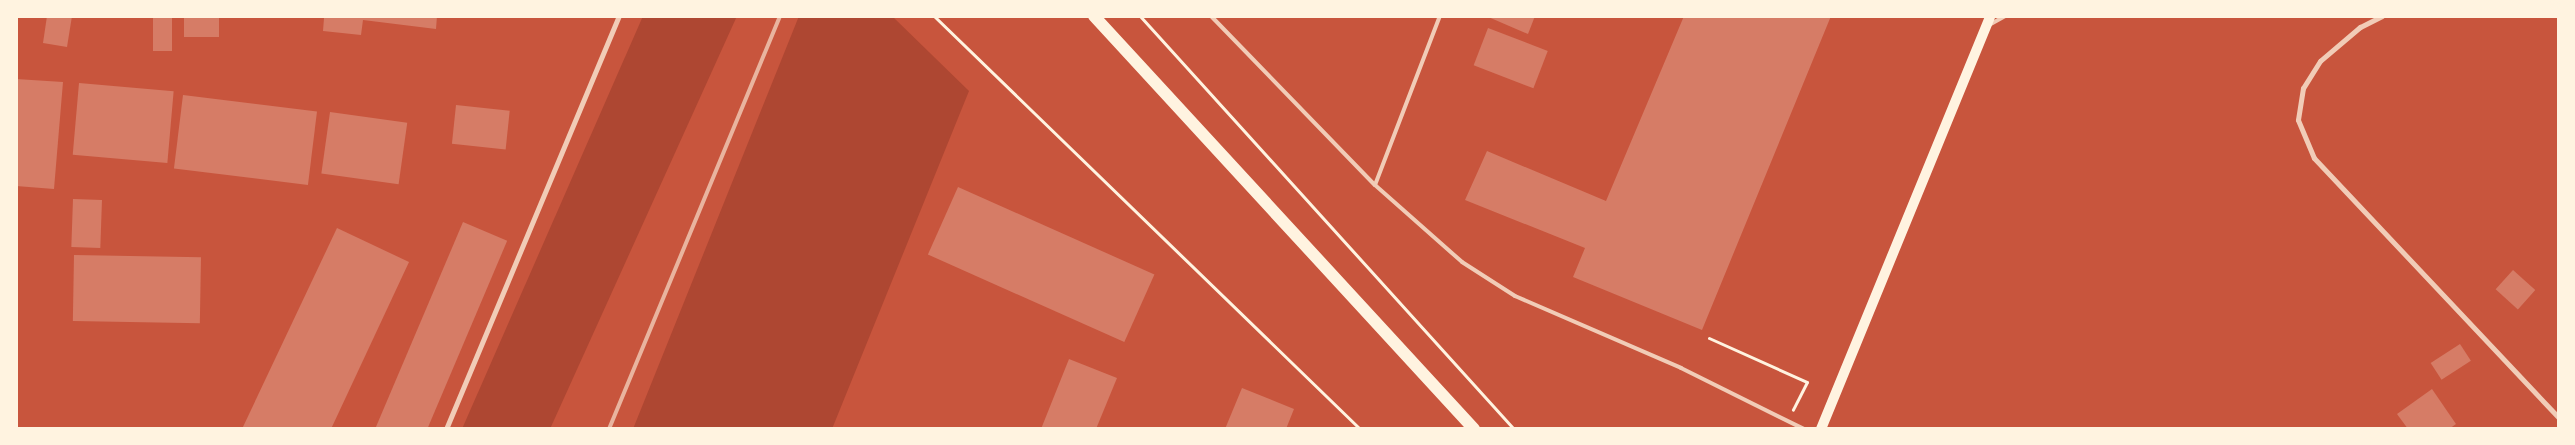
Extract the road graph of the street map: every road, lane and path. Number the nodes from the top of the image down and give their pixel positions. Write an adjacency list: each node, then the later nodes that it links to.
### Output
1 (619, 16): 15 (street)
2 (934, 16): 16 (path)
3 (1094, 16): 17 (main road)
4 (1140, 16): 18 (path)
5 (1211, 16): 11 (lane)
6 (1440, 16): 11 (lane)
7 (1990, 16): 10 (main road)
8 (2005, 16): 10 (lane)
9 (2382, 16): 13 (street)
10 (1985, 28): 20 (main road)
11 (1375, 185): 14 (lane)
12 (1709, 338): 14 (path)
13 (2559, 418)
14 (1788, 421): 19 (lane)
15 (446, 429)
16 (1360, 429)
17 (1474, 429)
18 (1514, 429)
19 (1804, 429)
20 (1821, 429)

